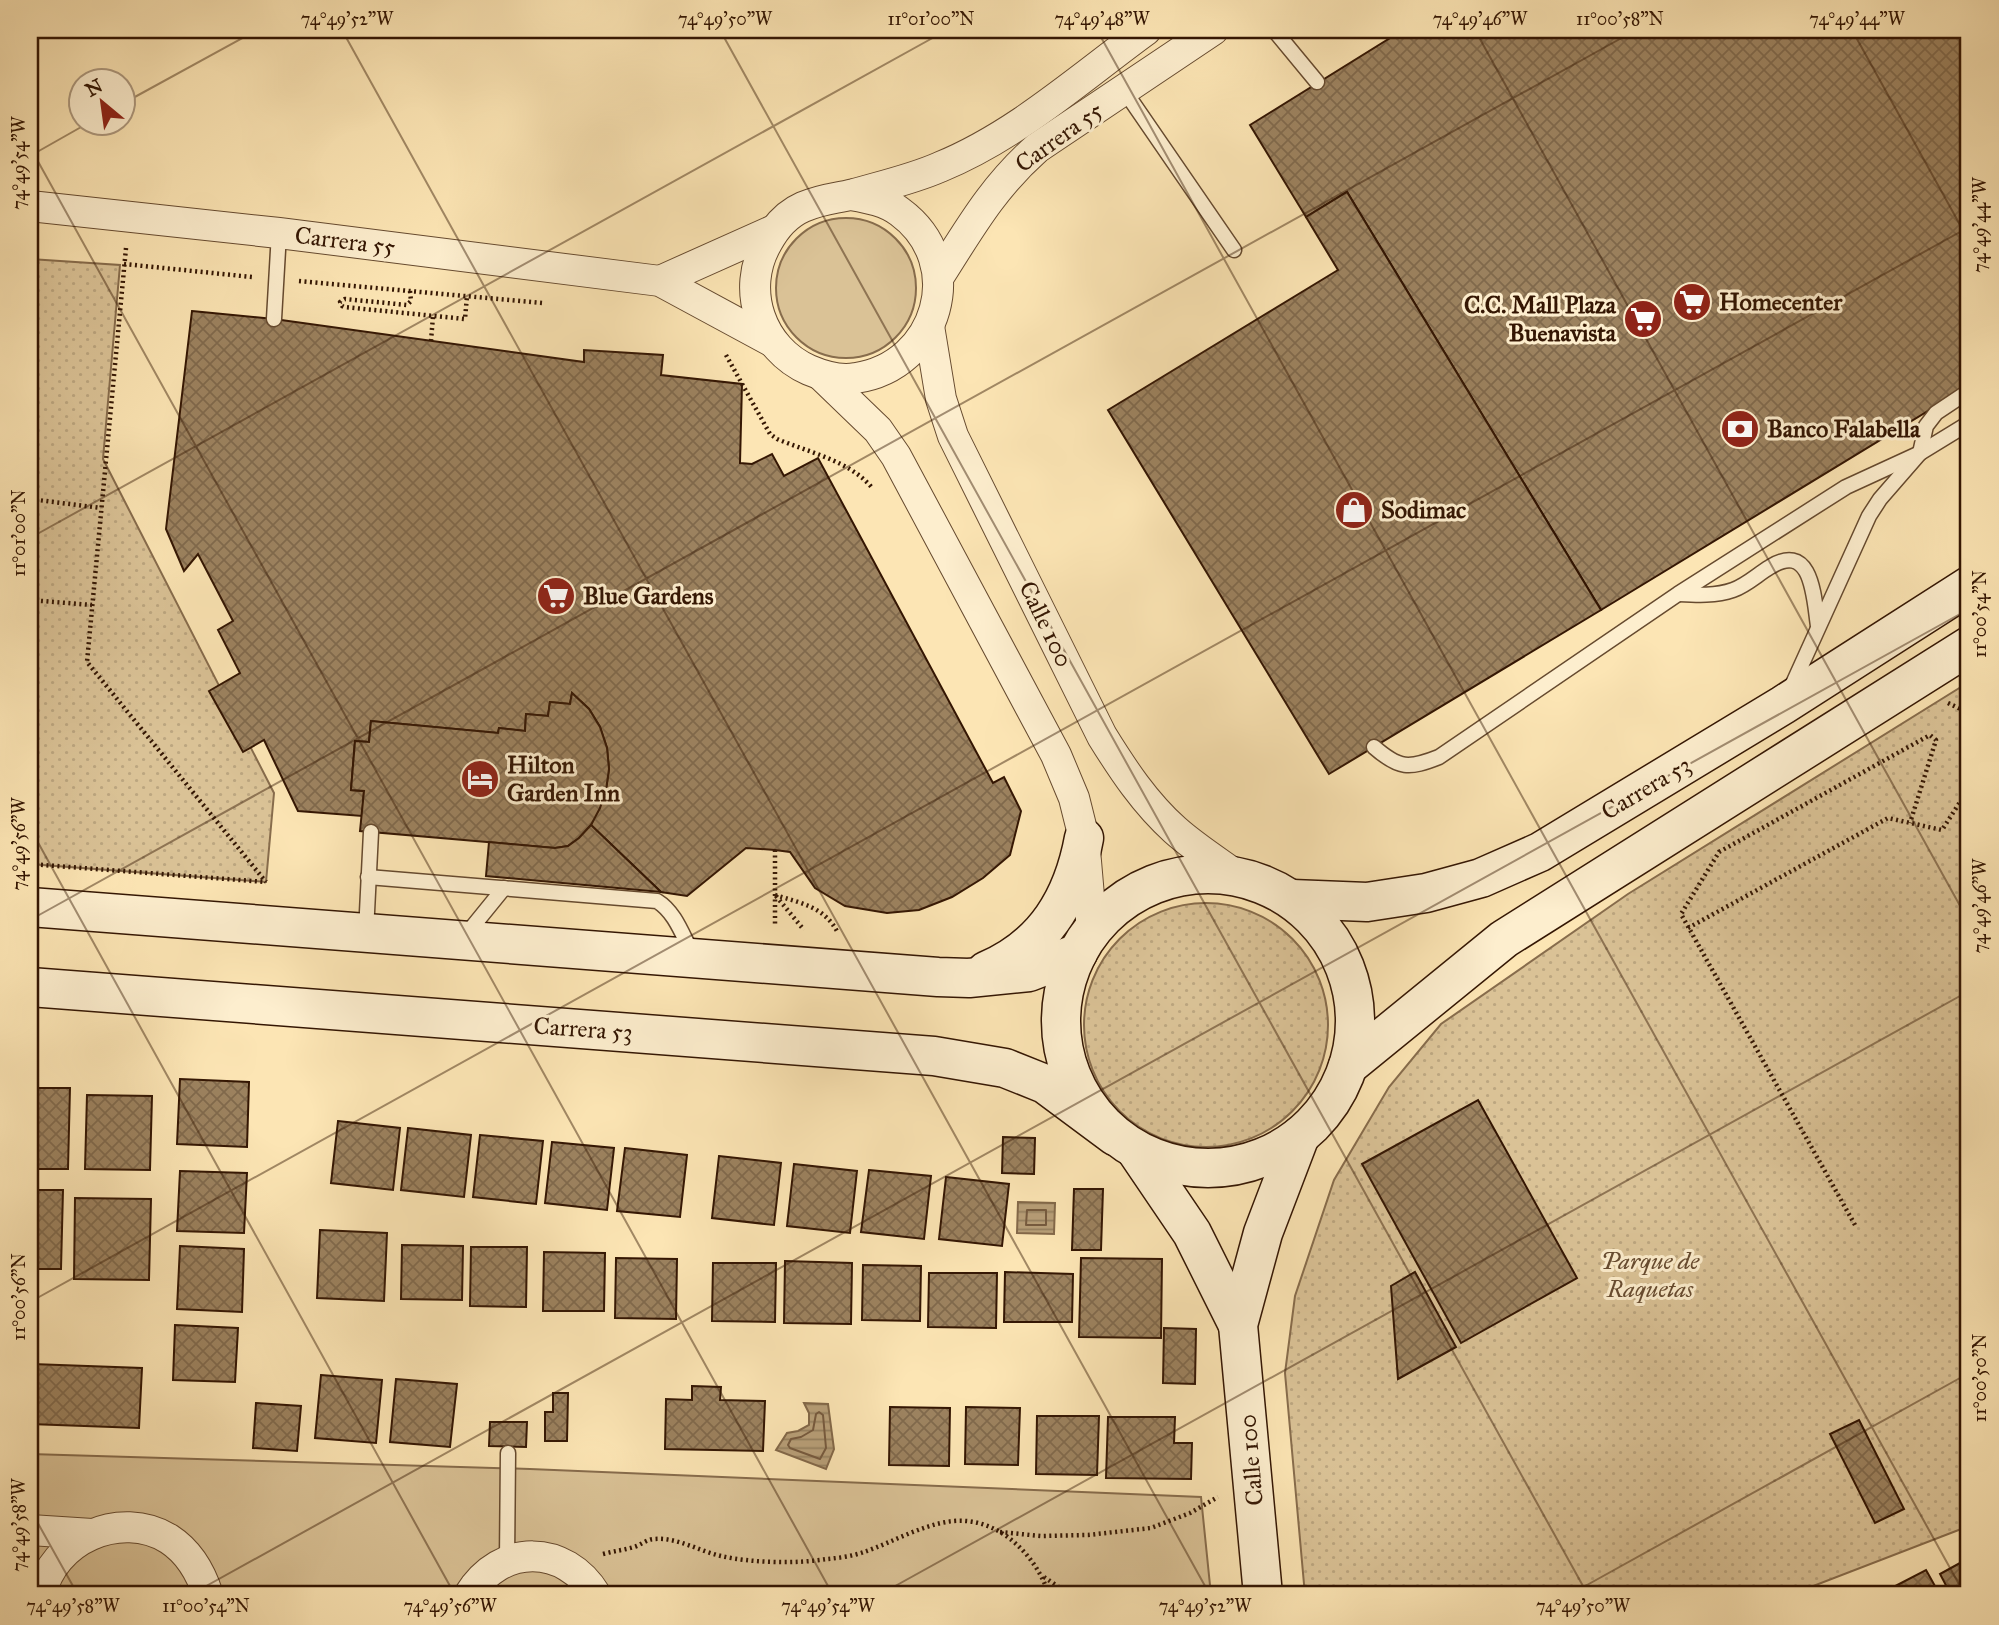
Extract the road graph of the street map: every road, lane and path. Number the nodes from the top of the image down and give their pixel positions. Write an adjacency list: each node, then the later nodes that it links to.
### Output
1 (1146, 30): 6 (street, Carrera 55)
2 (1213, 30): 5 (street, Carrera 55)
3 (1274, 30): 4 (lane)
4 (1317, 82)
5 (1124, 90): 11 (lane); 13 (street, Carrera 55)
6 (851, 195): 9 (street); 13 (street)
7 (30, 206): 8 (street, Carrera 55)
8 (128, 216): 10 (street, Carrera 55); 12 (path)
9 (774, 230): 15 (street); 24 (street)
10 (279, 233): 14 (lane); 15 (street, Carrera 55)
11 (1234, 250)
12 (124, 264): 14 (path); 31 (path)
13 (938, 278): 22 (street)
14 (276, 279): 16 (path); 21 (lane)
15 (660, 281): 19 (street, Carrera 55)
16 (410, 291): 17 (path); 20 (path)
17 (467, 296): 18 (path); 20 (path)
18 (550, 304)
19 (711, 309): 24 (street, Carrera 55); 29 (path)
20 (433, 316): 23 (path)
21 (274, 319)
22 (929, 327): 25 (street); 45 (street, Calle 100)
23 (431, 341)
24 (771, 341): 25 (street)
25 (822, 376): 43 (street, Calle 100)
26 (1969, 391): 28 (lane)
27 (1969, 423): 28 (lane)
28 (1920, 453): 33 (lane); 36 (lane)
29 (875, 492)
30 (30, 499): 31 (path)
31 (101, 508): 35 (path)
32 (1969, 586): 38 (main road, Carrera 53)
33 (1678, 594): 36 (lane); 39 (lane)
34 (30, 600): 35 (path)
35 (92, 605): 47 (path)
36 (1818, 627): 38 (lane)
37 (1969, 646): 62 (main road)
38 (1783, 705): 50 (main road, Carrera 53)
39 (1374, 747)
40 (1969, 788): 41 (path)
41 (1910, 822): 52 (path); 52 (path)
42 (371, 832): 46 (lane)
43 (1084, 838): 57 (street, Calle 100); 60 (main road)
44 (775, 850): 49 (path)
45 (1237, 876): 50 (main road); 57 (main road)
46 (368, 877): 48 (lane); 54 (lane)
47 (265, 881)
48 (504, 888): 56 (lane); 59 (lane)
49 (775, 895): 53 (path); 55 (path); 58 (path)
50 (1292, 899): 62 (main road)
51 (30, 907): 54 (main road)
52 (1688, 928): 65 (path)
53 (805, 932)
54 (365, 934): 56 (main road)
55 (775, 937)
56 (460, 942): 59 (main road)
57 (1085, 942): 60 (main road); 64 (main road)
58 (840, 943)
59 (696, 960): 60 (main road)
60 (969, 978)
61 (30, 987): 64 (main road, Carrera 53)
62 (1348, 1066): 63 (main road)
63 (1300, 1136): 64 (main road); 66 (main road, Calle 100)
64 (1125, 1143): 66 (main road, Calle 100)
65 (1855, 1225)
66 (1238, 1325): 68 (main road, Calle 100)
67 (508, 1453): 72 (lane)
68 (1253, 1478): 70 (path); 82 (main road, Calle 100)
69 (30, 1530): 71 (street)
70 (999, 1531): 73 (path); 74 (path)
71 (92, 1534): 75 (street); 76 (street)
72 (506, 1560): 73 (street); 78 (street)
73 (569, 1565): 79 (street)
74 (1043, 1577): 80 (path); 81 (path)
75 (205, 1587): 77 (street)
76 (41, 1595)
77 (232, 1595)
78 (469, 1595)
79 (596, 1595)
80 (1049, 1595)
81 (1077, 1595)
82 (1263, 1595)

